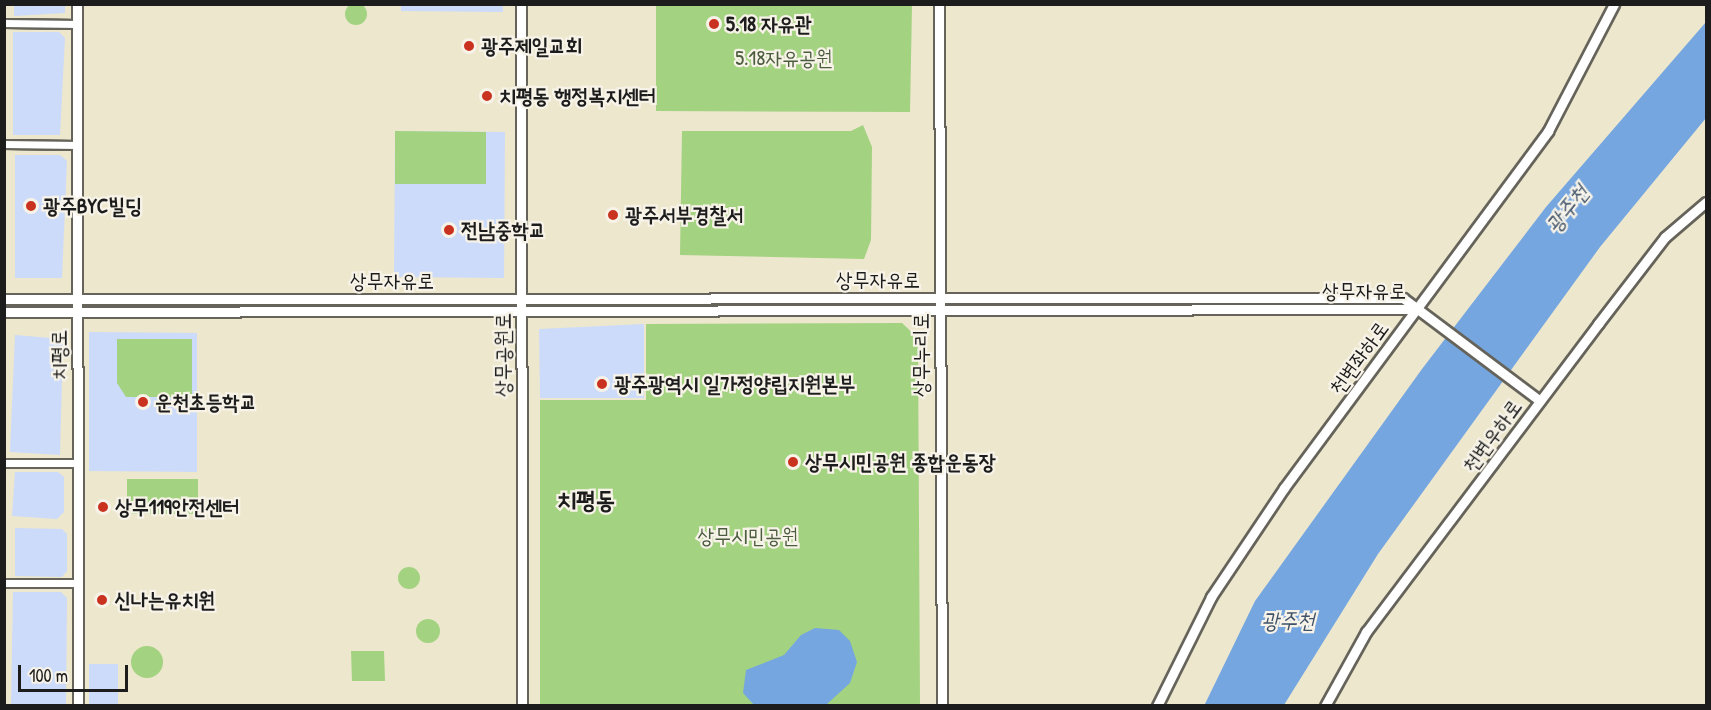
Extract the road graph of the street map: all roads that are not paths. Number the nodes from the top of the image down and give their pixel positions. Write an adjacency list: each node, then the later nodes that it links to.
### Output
1 (77, 4): 6 (street, 치평로)
2 (521, 4): 12 (street, 상무공원로)
3 (939, 4): 10 (street, 상무누리로)
4 (1614, 4): 15 (street, 천변좌하로)
5 (4, 23): 6 (street)
6 (78, 24): 8 (street, 치평로)
7 (4, 144): 8 (street)
8 (78, 145): 11 (street, 치평로)
9 (1707, 202): 19 (street, 천변우하로)
10 (939, 297): 12 (street, 상무자유로); 14 (street, 상무누리로); 15 (street, 상무자유로)
11 (77, 298): 12 (street, 상무자유로); 13 (street, 상무자유로); 17 (street, 치평로)
12 (521, 298): 18 (street, 상무공원로)
13 (4, 299)
14 (939, 309): 15 (street, 상무자유로); 18 (street, 상무자유로); 26 (street, 상무누리로)
15 (1416, 309): 19 (street); 27 (street, 천변좌하로)
16 (4, 312): 17 (street, 상무자유로)
17 (77, 312): 18 (street, 상무자유로); 21 (street, 치평로)
18 (521, 312): 25 (street, 상무공원로)
19 (1540, 401): 28 (street, 천변우하로)
20 (4, 463): 21 (street)
21 (77, 463): 23 (street, 치평로)
22 (4, 582): 23 (street)
23 (78, 583): 24 (street, 치평로)
24 (78, 705)
25 (522, 705)
26 (942, 705)
27 (1156, 705)
28 (1325, 705)

